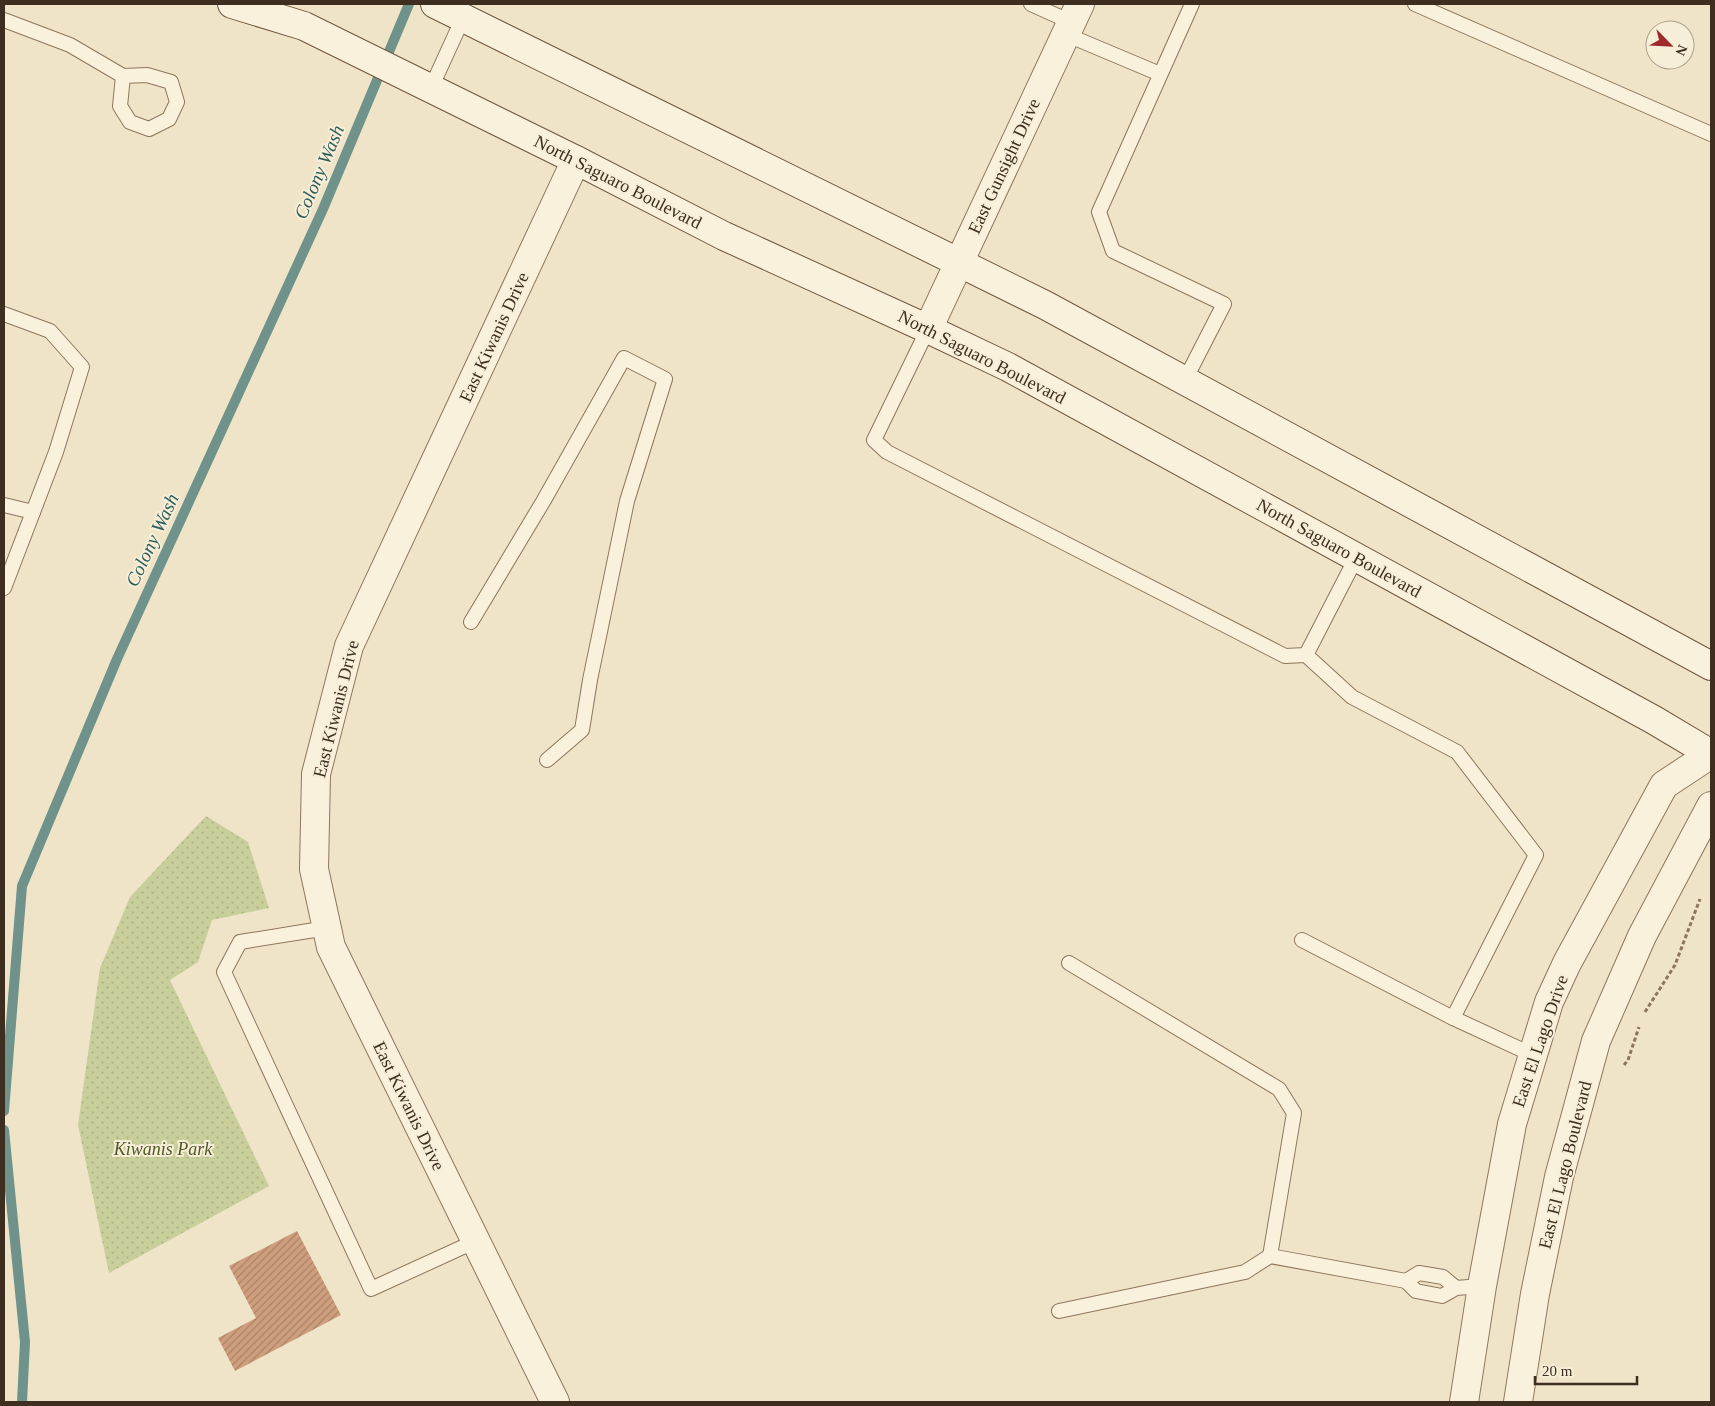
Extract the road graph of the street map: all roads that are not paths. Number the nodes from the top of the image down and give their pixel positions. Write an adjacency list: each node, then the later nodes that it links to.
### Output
1 (232, 4): 11 (main road, North Saguaro Boulevard)
2 (435, 4): 6 (main road)
3 (1031, 4): 8 (lane)
4 (1192, 4): 9 (lane)
5 (1416, 4): 12 (lane)
6 (463, 18): 11 (lane); 14 (main road)
7 (4, 20): 10 (lane)
8 (1072, 20): 9 (lane); 14 (main road, East Gunsight Drive)
9 (1160, 74): 17 (lane)
10 (124, 76): 10 (lane)
11 (430, 88): 13 (main road, North Saguaro Boulevard)
12 (1711, 134)
13 (576, 160): 16 (main road, North Saguaro Boulevard); 29 (main road, East Kiwanis Drive)
14 (959, 263): 16 (main road, East Gunsight Drive); 17 (main road)
15 (4, 314): 19 (lane)
16 (928, 328): 20 (main road, North Saguaro Boulevard); 23 (lane)
17 (1184, 382): 24 (main road)
18 (4, 505): 19 (lane)
19 (33, 512): 21 (lane)
20 (1356, 558): 23 (lane); 25 (main road, North Saguaro Boulevard)
21 (4, 588)
22 (470, 622): 26 (lane)
23 (1306, 655): 32 (lane)
24 (1711, 666)
25 (1711, 754): 27 (main road); 33 (main road, East El Lago Drive)
26 (547, 760)
27 (1711, 761)
28 (1711, 806): 40 (main road, East El Lago Boulevard)
29 (327, 928): 34 (main road, East Kiwanis Drive); 34 (lane)
30 (1302, 940): 32 (lane)
31 (1069, 963): 35 (lane)
32 (1453, 1018): 33 (lane)
33 (1533, 1055): 36 (main road, East El Lago Drive)
34 (476, 1241): 38 (main road, East Kiwanis Drive)
35 (1270, 1256): 36 (lane); 37 (lane)
36 (1469, 1287): 39 (main road)
37 (1059, 1311)
38 (555, 1402)
39 (1464, 1402)
40 (1518, 1402)

